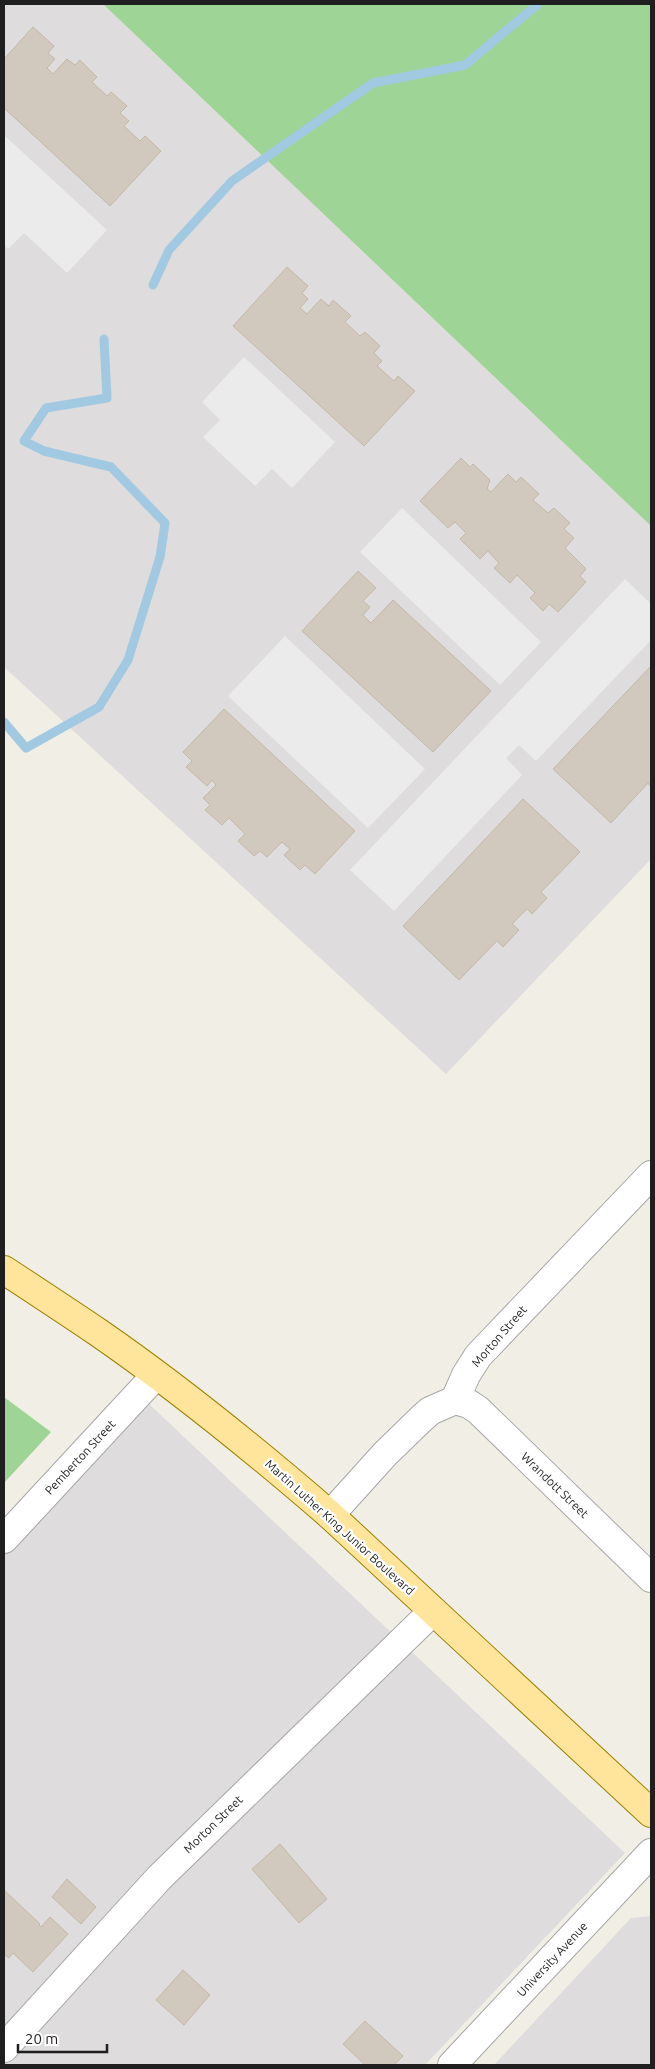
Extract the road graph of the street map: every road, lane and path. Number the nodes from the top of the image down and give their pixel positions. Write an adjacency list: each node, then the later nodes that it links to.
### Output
1 (651, 1175): 4 (street, Morton Street)
2 (4, 1270): 3 (main road, Martin Luther King Junior Boulevard)
3 (156, 1375): 5 (main road, Martin Luther King Junior Boulevard); 6 (street, Pemberton Street)
4 (455, 1400): 5 (street); 7 (street, Wrandott Street)
5 (330, 1515): 8 (main road, Martin Luther King Junior Boulevard)
6 (4, 1539)
7 (651, 1578)
8 (434, 1611): 9 (main road, Martin Luther King Junior Boulevard); 11 (street, Morton Street)
9 (651, 1813)
10 (651, 1853): 12 (street, University Avenue)
11 (4, 2048)
12 (452, 2065)

